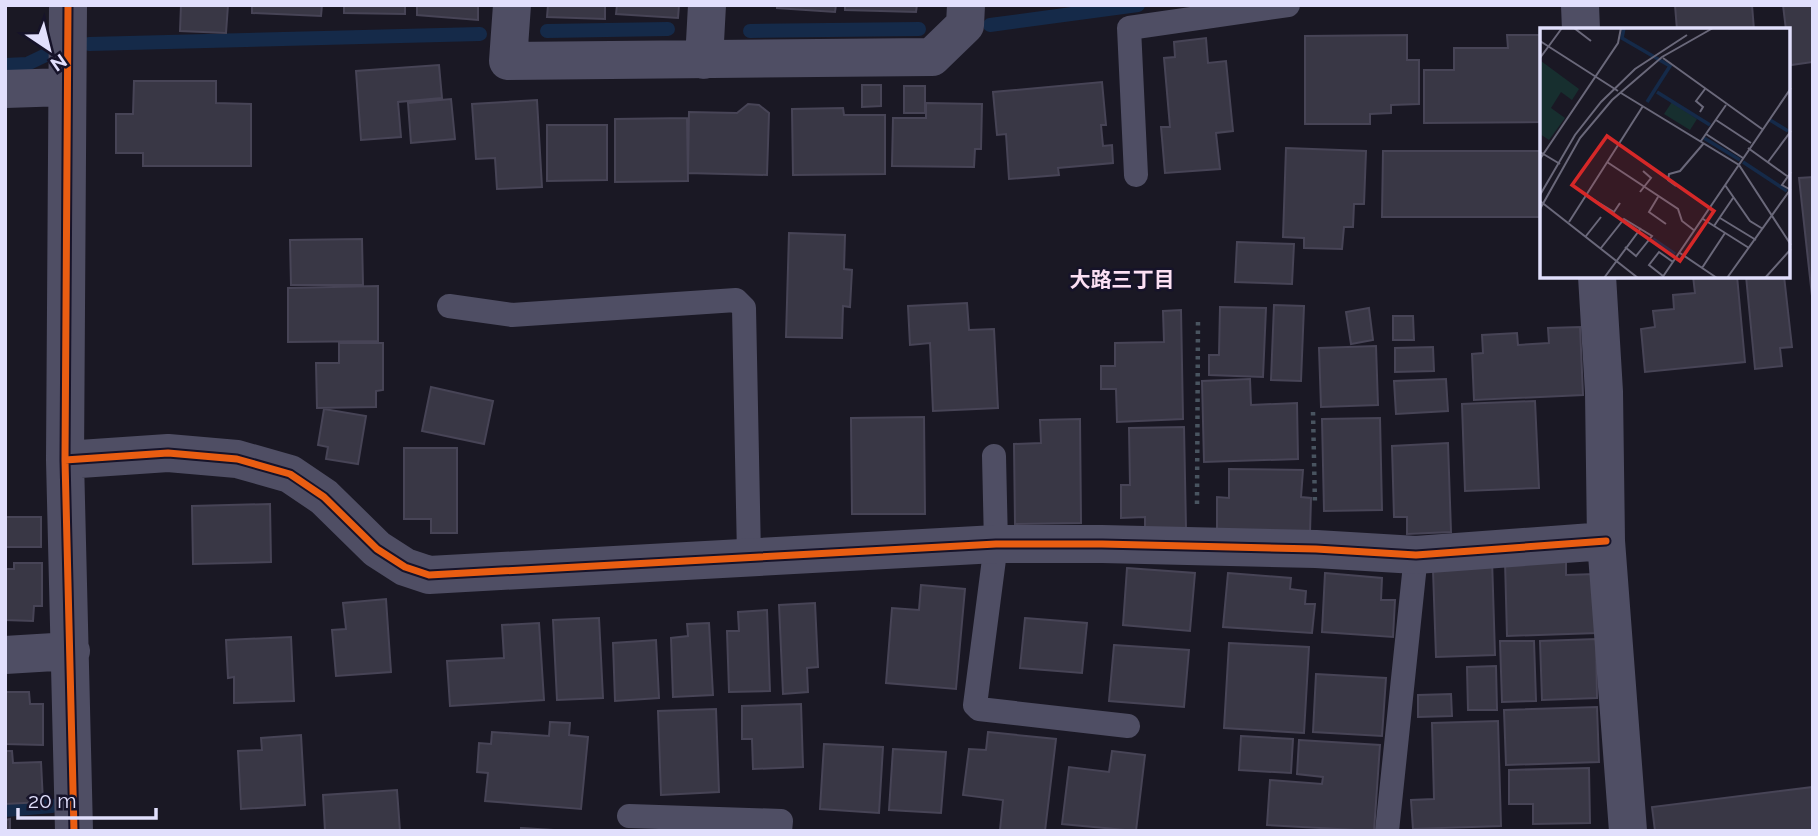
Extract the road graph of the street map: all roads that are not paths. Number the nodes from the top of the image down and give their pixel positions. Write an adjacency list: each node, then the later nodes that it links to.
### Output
1 (68, 5): 9 (street)
2 (512, 5): 8 (street)
3 (708, 5): 8 (street)
4 (966, 5): 8 (street)
5 (1288, 5): 11 (lane)
6 (1580, 5): 7 (street)
7 (1581, 28)
8 (704, 60)
9 (66, 87): 10 (street); 15 (street)
10 (5, 89)
11 (1136, 175)
12 (1597, 278): 16 (street)
13 (449, 306): 19 (lane)
14 (994, 456): 17 (lane)
15 (65, 460): 19 (street); 20 (street)
16 (1606, 541): 18 (street); 27 (street)
17 (996, 544): 18 (street); 19 (street); 22 (lane)
18 (1416, 555): 26 (lane)
19 (749, 556)
20 (71, 651): 21 (street); 24 (street)
21 (5, 655)
22 (1128, 726)
23 (629, 816): 25 (lane)
24 (74, 831)
25 (780, 831)
26 (1387, 831)
27 (1629, 831)

